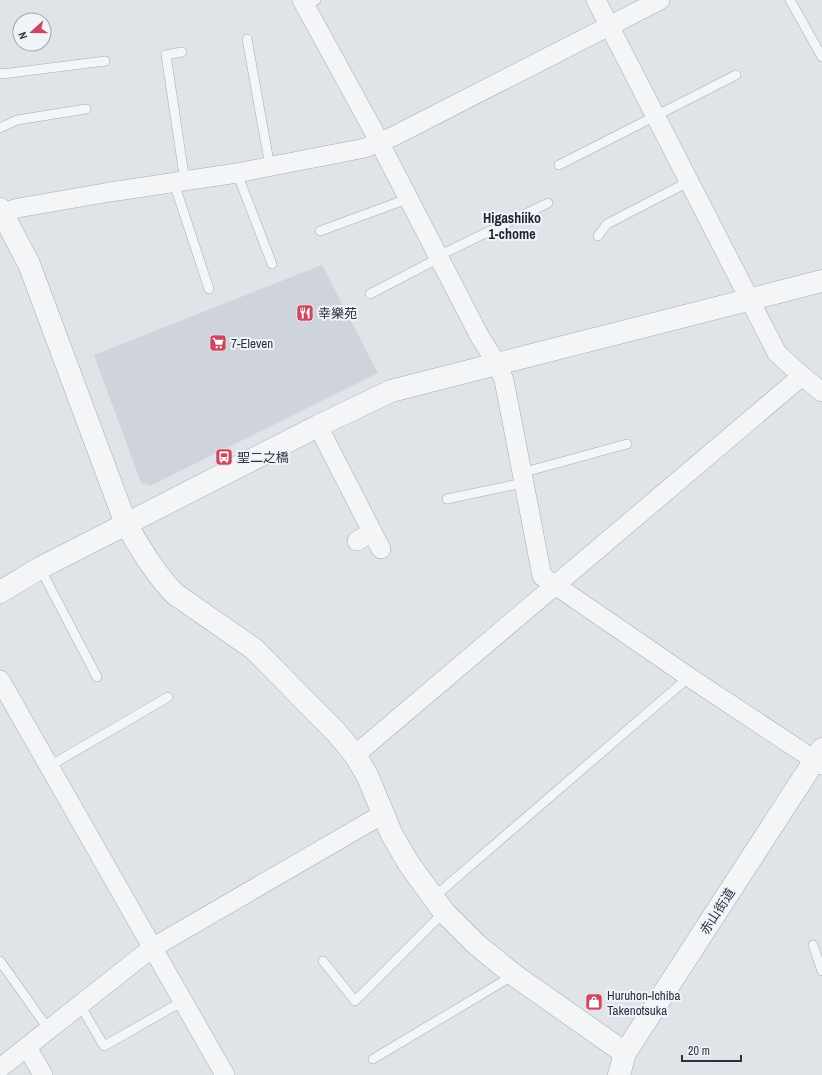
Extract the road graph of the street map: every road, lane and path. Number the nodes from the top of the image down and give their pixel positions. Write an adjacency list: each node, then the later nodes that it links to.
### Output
1 (596, 0): 5 (street)
2 (660, 0): 5 (street)
3 (790, 0): 8 (lane)
4 (307, 2): 15 (street)
5 (609, 26): 13 (street); 15 (street)
6 (247, 40): 17 (lane)
7 (182, 52): 20 (lane)
8 (822, 57)
9 (105, 60): 10 (lane)
10 (0, 73)
11 (736, 75): 13 (lane)
12 (86, 109): 14 (lane)
13 (656, 116): 16 (lane); 19 (street)
14 (0, 128)
15 (379, 143): 17 (street); 21 (street)
16 (559, 165)
17 (270, 166): 18 (street)
18 (237, 173): 20 (street); 27 (lane)
19 (690, 180): 25 (lane); 31 (street)
20 (179, 182): 23 (street); 29 (lane)
21 (408, 199): 24 (lane); 26 (street)
22 (548, 202): 26 (lane)
23 (1, 212): 39 (street)
24 (320, 231)
25 (598, 236)
26 (439, 257): 30 (lane); 32 (street)
27 (272, 264)
28 (822, 281): 31 (street)
29 (209, 289)
30 (370, 294)
31 (750, 299): 32 (street); 33 (street)
32 (497, 364): 35 (street); 37 (street)
33 (802, 376): 34 (street); 42 (street)
34 (822, 392)
35 (318, 426): 39 (street); 40 (street)
36 (627, 444): 37 (lane)
37 (522, 478): 38 (lane); 42 (street)
38 (447, 499)
39 (126, 524): 41 (street); 48 (street)
40 (370, 541)
41 (40, 568): 43 (street); 44 (lane)
42 (556, 586): 45 (street); 48 (street)
43 (0, 592)
44 (97, 677)
45 (689, 677): 49 (street); 52 (lane)
46 (0, 680): 50 (street)
47 (168, 697): 50 (lane)
48 (355, 755): 51 (street)
49 (819, 758): 63 (street, 赤山街道)
50 (48, 767): 54 (street)
51 (383, 814): 52 (street); 54 (street)
52 (439, 904): 56 (lane); 58 (street)
53 (813, 945): 57 (lane)
54 (152, 948): 59 (street); 60 (street)
55 (0, 961): 61 (lane)
56 (323, 961)
57 (822, 971)
58 (514, 975): 63 (street); 64 (lane)
59 (183, 1001): 60 (lane); 67 (street)
60 (80, 1005): 61 (street)
61 (49, 1030): 62 (street)
62 (27, 1047): 65 (street); 66 (street)
63 (625, 1053): 68 (street, 赤山街道)
64 (373, 1059)
65 (0, 1068)
66 (43, 1075)
67 (225, 1075)
68 (619, 1075)

